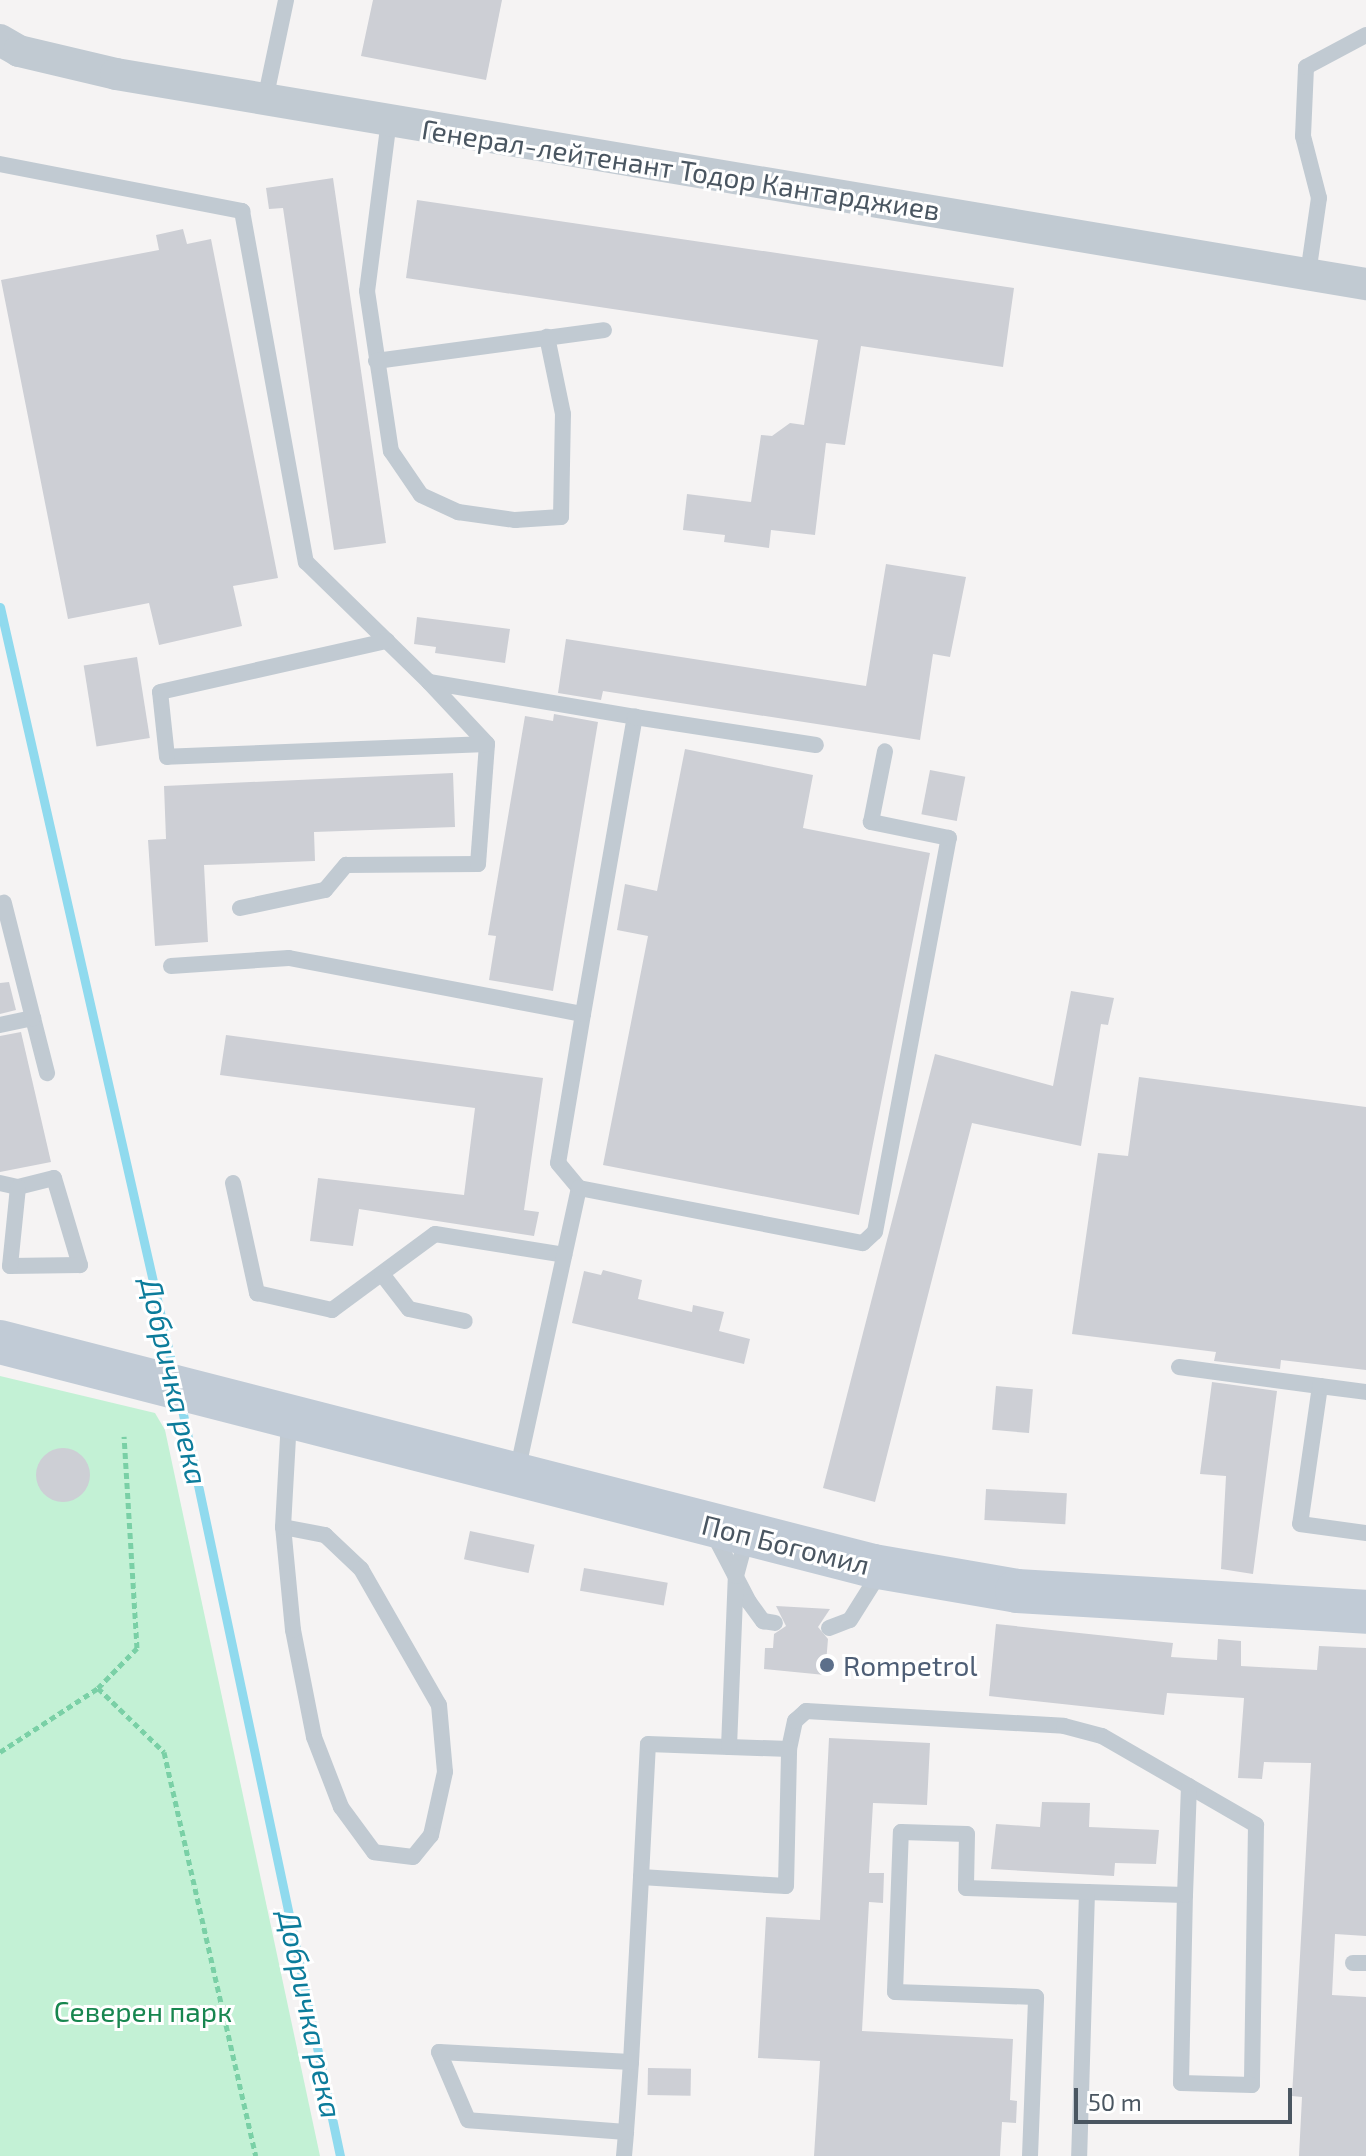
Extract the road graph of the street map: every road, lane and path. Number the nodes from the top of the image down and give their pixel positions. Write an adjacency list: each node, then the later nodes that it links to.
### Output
1 (286, 0): 4 (lane)
2 (1366, 35): 7 (lane)
3 (0, 40): 4 (street, Генерал-лейтенант Тодор Кантарджиев)
4 (265, 100): 5 (street, Генерал-лейтенант Тодор Кантарджиев)
5 (389, 120): 7 (street, Генерал-лейтенант Тодор Кантарджиев); 11 (lane)
6 (0, 164): 12 (lane)
7 (1308, 274): 8 (street, Генерал-лейтенант Тодор Кантарджиев)
8 (1366, 284)
9 (604, 330): 10 (lane)
10 (547, 337): 11 (lane); 11 (lane)
11 (376, 361)
12 (387, 641): 13 (lane); 15 (lane)
13 (429, 682): 14 (lane); 15 (lane)
14 (635, 717): 16 (lane); 21 (lane)
15 (487, 744): 19 (lane)
16 (816, 745)
17 (885, 751): 28 (lane)
18 (4, 903): 22 (lane)
19 (240, 908)
20 (171, 966): 21 (lane)
21 (583, 1014): 28 (lane)
22 (33, 1018): 23 (lane); 24 (lane)
23 (0, 1025)
24 (47, 1073)
25 (0, 1183): 27 (lane)
26 (233, 1183): 30 (lane)
27 (18, 1187): 27 (lane)
28 (579, 1188): 29 (lane)
29 (564, 1255): 30 (lane); 38 (lane)
30 (382, 1274): 31 (lane)
31 (465, 1321)
32 (0, 1342): 36 (street, Поп Богомил)
33 (1179, 1367): 34 (lane)
34 (1320, 1386): 35 (lane); 41 (lane)
35 (1366, 1392)
36 (289, 1414): 38 (street, Поп Богомил); 40 (lane)
37 (124, 1436): 48 (path)
38 (516, 1477): 39 (street, Поп Богомил)
39 (710, 1526): 42 (street, Поп Богомил); 44 (lane)
40 (283, 1527): 40 (lane)
41 (1366, 1533)
42 (757, 1538): 43 (street, Поп Богомил); 44 (lane)
43 (883, 1568): 45 (street, Поп Богомил); 47 (lane)
44 (736, 1576): 46 (lane); 49 (lane)
45 (1366, 1612)
46 (775, 1623)
47 (829, 1628)
48 (98, 1688): 51 (path); 58 (path)
49 (729, 1747): 50 (lane); 53 (lane)
50 (789, 1749): 52 (lane); 53 (lane)
51 (0, 1752)
52 (1189, 1786): 55 (lane); 55 (lane)
53 (641, 1877): 56 (lane)
54 (1087, 1892): 55 (lane); 60 (lane); 61 (lane)
55 (1185, 1895)
56 (631, 2062): 57 (lane); 57 (lane)
57 (626, 2132): 59 (lane)
58 (256, 2156)
59 (624, 2156)
60 (1030, 2156)
61 (1079, 2156)

